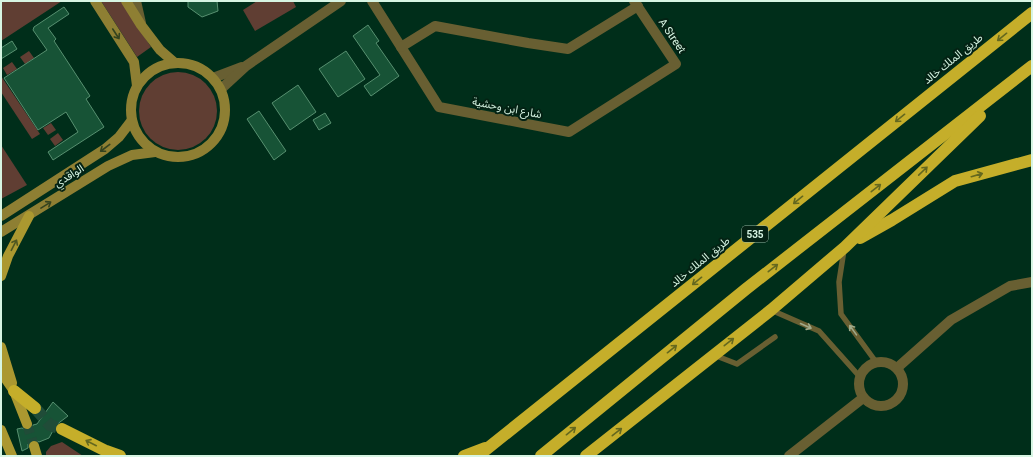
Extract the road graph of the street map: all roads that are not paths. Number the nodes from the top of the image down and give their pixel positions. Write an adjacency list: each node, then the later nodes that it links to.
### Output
1 (95, 1): 15 (street, one-way to 15)
2 (126, 1): 8 (street)
3 (136, 1): 8 (street)
4 (341, 1): 12 (street)
5 (372, 1): 9 (street, شارع ابن وحشية)
6 (636, 4): 9 (street); 11 (street, A Street)
7 (1032, 13): 40 (highway, طريق الملك خالد / 535, one-way to 40)
8 (141, 25): 10 (street)
9 (401, 47): 11 (street, شارع ابن وحشية)
10 (175, 62): 14 (street); 15 (street)
11 (676, 64)
12 (246, 66): 14 (street); 16 (street)
13 (1028, 70): 23 (highway, one-way to 13); 45 (highway, one-way to 13)
14 (213, 78): 16 (street)
15 (137, 86): 17 (street)
16 (221, 89): 18 (street)
17 (132, 120): 18 (street); 20 (street, الواقدي, one-way to 20)
18 (155, 152): 21 (street, الواقدي, one-way to 18)
19 (1032, 160): 23 (highway, one-way to 19)
20 (1, 216)
21 (29, 216): 22 (street, الواقدي); 24 (main road, one-way to 21)
22 (1, 232)
23 (845, 247): 26 (highway); 30 (lane, one-way to 23)
24 (1, 276)
25 (1032, 282): 31 (street)
26 (771, 310): 29 (highway, one-way to 26); 33 (lane, one-way to 33)
27 (775, 337): 29 (lane)
28 (1, 347): 34 (main road)
29 (714, 355): 46 (highway, one-way to 29)
30 (876, 362): 31 (street); 33 (street)
31 (897, 368): 35 (street)
32 (1, 372): 34 (main road)
33 (860, 377): 35 (street)
34 (14, 391): 36 (highway); 37 (main road)
35 (863, 398): 47 (street)
36 (35, 408)
37 (27, 424)
38 (62, 429): 42 (highway, one-way to 38)
39 (1, 430): 41 (main road)
40 (490, 446): 43 (highway); 44 (highway, طريق الملك خالد / 535)
41 (12, 456)
42 (120, 456)
43 (464, 456)
44 (478, 456)
45 (541, 456)
46 (586, 456)
47 (789, 456)

